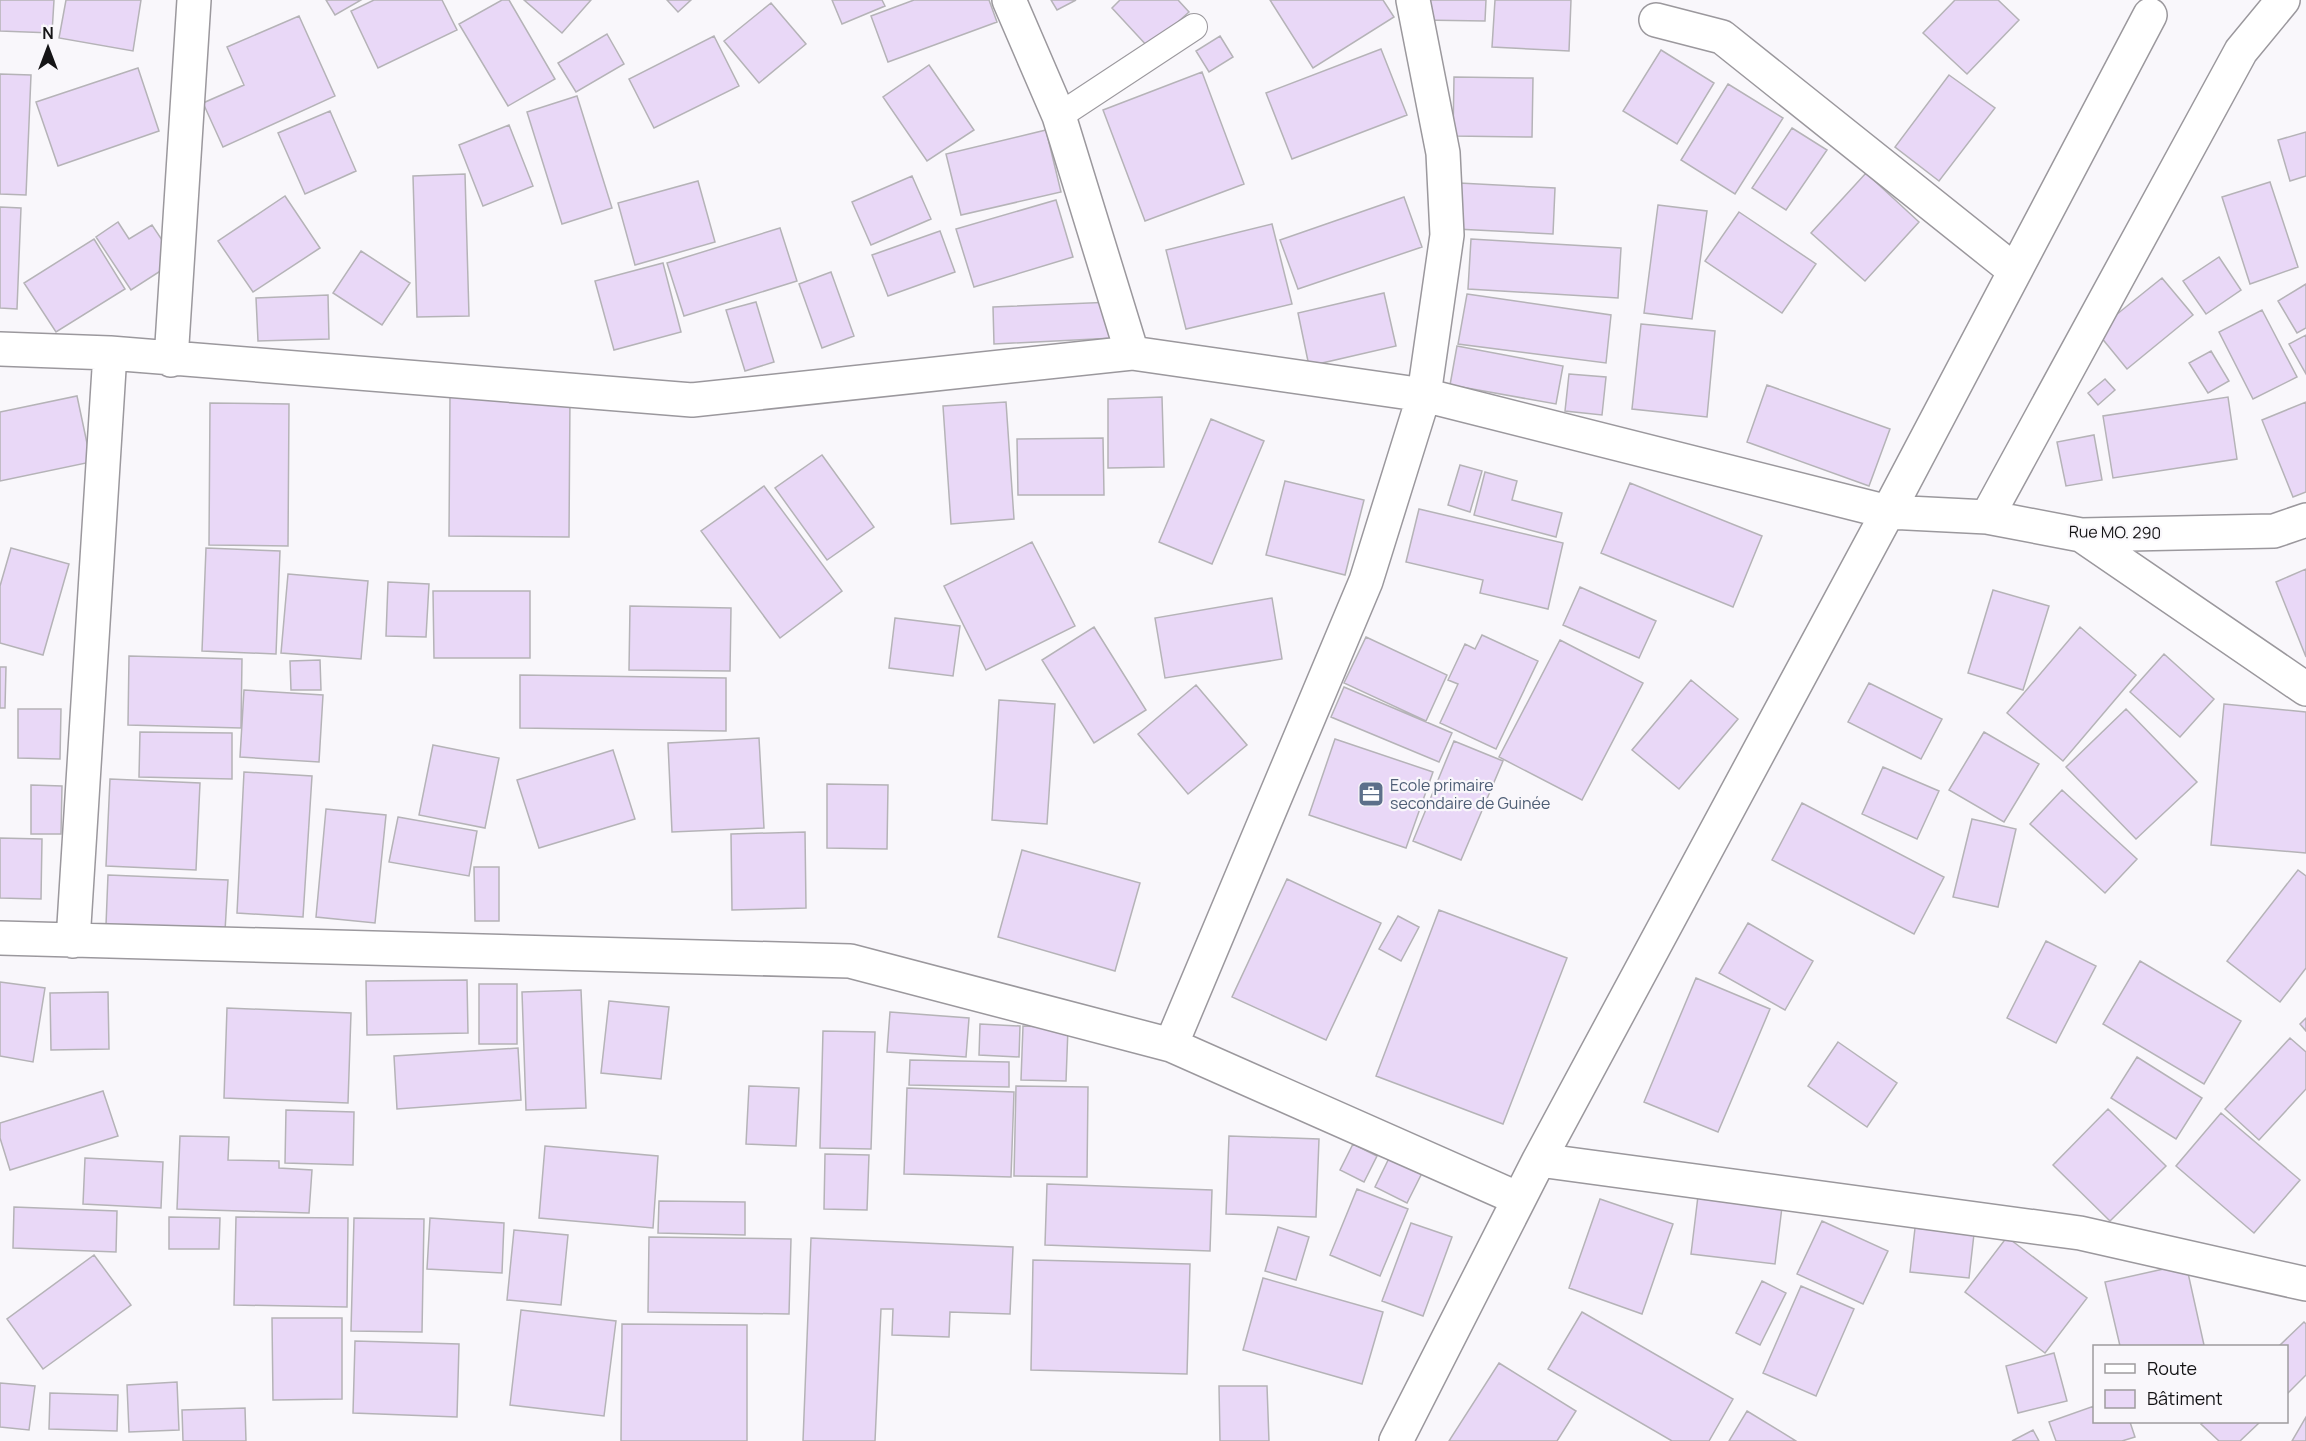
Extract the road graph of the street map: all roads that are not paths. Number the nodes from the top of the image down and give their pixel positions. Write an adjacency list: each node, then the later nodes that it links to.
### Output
1 (194, 0): 13 (street)
2 (1009, 0): 8 (street)
3 (1413, 0): 14 (street)
4 (2283, 0): 16 (street)
5 (2154, 7): 9 (street)
6 (1656, 20): 9 (street)
7 (1194, 27): 8 (lane)
8 (1059, 116): 11 (street)
9 (2015, 271): 15 (street)
10 (0, 349): 12 (street, Rue MO. 290)
11 (1132, 353): 13 (street, Rue MO. 290); 14 (street, Rue MO. 290)
12 (110, 354): 13 (street, Rue MO. 290); 21 (street)
13 (171, 360)
14 (1424, 395): 15 (street, Rue MO. 290); 22 (street)
15 (1888, 512): 16 (street, Rue MO. 290); 23 (street)
16 (1987, 517): 18 (street, Rue MO. 290)
17 (2306, 520): 18 (street, Rue MO. 290)
18 (2081, 535): 19 (street)
19 (2306, 689)
20 (0, 938): 21 (street)
21 (73, 941): 22 (street)
22 (1171, 1045): 24 (street)
23 (1539, 1160): 24 (street); 25 (street)
24 (1519, 1199): 26 (street)
25 (2306, 1284)
26 (1396, 1441)

